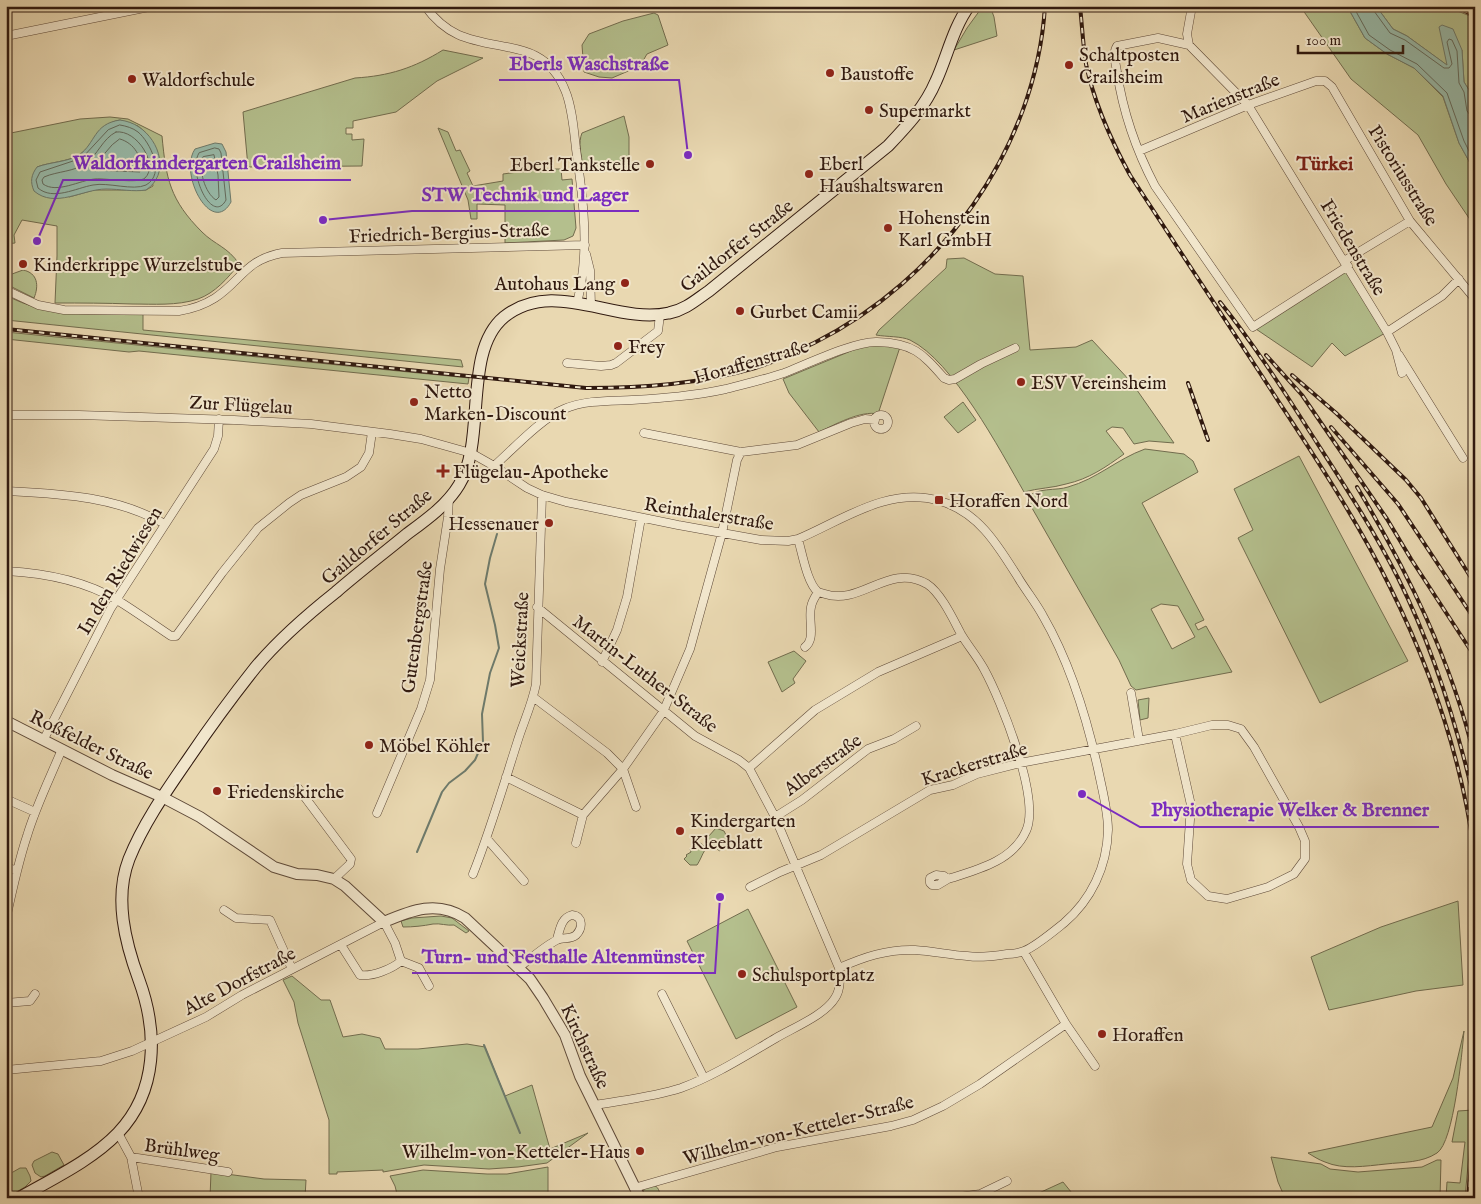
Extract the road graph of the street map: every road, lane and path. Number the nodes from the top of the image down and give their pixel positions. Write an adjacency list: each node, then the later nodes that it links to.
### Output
1 (154, 6): 8 (street)
2 (425, 6): 15 (street)
3 (961, 6): 10 (main road, Gaildorfer Straße)
4 (969, 6): 10 (main road, Gaildorfer Straße)
5 (1192, 6): 9 (street)
6 (1466, 6): 7 (main road)
7 (1475, 10)
8 (6, 36)
9 (1189, 45): 12 (street, Friedenstraße); 13 (street)
10 (940, 72): 22 (main road, Gaildorfer Straße)
11 (1332, 87): 12 (street, Marienstraße); 14 (street, Pistoriusstraße)
12 (1248, 105): 13 (street, Marienstraße); 16 (street, Friedenstraße)
13 (1139, 151): 16 (street)
14 (1410, 221): 16 (street); 17 (street, Pistoriusstraße)
15 (584, 245): 18 (street, Friedrich-Bergius-Straße); 20 (street); 21 (street)
16 (1346, 264): 23 (street, Friedenstraße)
17 (1459, 279): 19 (street, Pistoriusstraße); 23 (street)
18 (6, 290)
19 (1475, 298)
20 (577, 303): 21 (main road, Gaildorfer Straße); 34 (main road, Gaildorfer Straße)
21 (591, 306): 22 (main road, Gaildorfer Straße)
22 (660, 315): 26 (street)
23 (1387, 332): 25 (street, Friedenstraße)
24 (1015, 348): 36 (street, Horaffenstraße)
25 (1396, 350): 27 (street, Friedenstraße); 35 (street, Friedenstraße)
26 (567, 363)
27 (1402, 373)
28 (6, 415): 29 (street, Zur Flügelau)
29 (219, 419): 31 (street, Zur Flügelau); 41 (street, In den Riedwiesen)
30 (875, 420): 33 (street)
31 (372, 432): 34 (street, Zur Flügelau); 46 (street)
32 (644, 433): 33 (street)
33 (740, 452): 42 (street)
34 (471, 453): 36 (street, Reinthalerstraße); 39 (main road, Gaildorfer Straße)
35 (1463, 458)
36 (494, 466): 38 (street, Reinthalerstraße)
37 (6, 491): 41 (street)
38 (542, 495): 40 (street, Reinthalerstraße); 47 (street, Weickstraße)
39 (449, 497): 66 (main road, Gaildorfer Straße); 70 (street, Gutenbergstraße)
40 (641, 518): 42 (street, Reinthalerstraße); 50 (street)
41 (164, 524): 46 (street, In den Riedwiesen)
42 (722, 533): 43 (street, Reinthalerstraße); 53 (street)
43 (798, 539): 45 (street); 59 (street, Reinthalerstraße)
44 (6, 571): 46 (street)
45 (818, 592): 48 (street); 49 (street)
46 (116, 600): 57 (street, In den Riedwiesen)
47 (537, 608): 50 (street, Martin-Luther-Straße); 52 (street, Weickstraße)
48 (962, 636): 61 (street); 62 (street)
49 (804, 648)
50 (602, 662): 53 (street, Martin-Luther-Straße)
51 (1131, 693): 58 (street)
52 (533, 697): 63 (street); 64 (street, Weickstraße)
53 (663, 712): 62 (street, Martin-Luther-Straße); 63 (street)
54 (6, 721): 57 (street, Roßfelder Straße)
55 (916, 726): 72 (street, Alberstraße)
56 (1175, 734): 56 (street, Krackerstraße); 58 (street, Krackerstraße)
57 (44, 739): 60 (street, Roßfelder Straße)
58 (1138, 740): 59 (street, Krackerstraße)
59 (1093, 748): 61 (street, Krackerstraße); 88 (street, Reinthalerstraße)
60 (62, 749): 66 (street, Roßfelder Straße); 69 (street)
61 (1020, 763): 75 (street, Krackerstraße); 80 (street)
62 (749, 768): 72 (street, Martin-Luther-Straße)
63 (623, 769): 68 (street); 71 (street)
64 (506, 777): 71 (street); 73 (street, Weickstraße)
65 (298, 788): 79 (street)
66 (162, 797): 79 (street); 98 (main road, Gaildorfer Straße)
67 (6, 799): 69 (street)
68 (636, 807)
69 (35, 812): 77 (street)
70 (377, 813)
71 (583, 815): 74 (street)
72 (775, 817): 75 (street, Martin-Luther-Straße)
73 (486, 839): 78 (street, Weickstraße); 81 (street)
74 (576, 843)
75 (795, 866): 82 (street, Krackerstraße); 91 (street, Martin-Luther-Straße)
76 (6, 868): 77 (street)
77 (16, 870): 84 (street)
78 (473, 874)
79 (334, 879): 85 (street)
80 (948, 879)
81 (524, 881)
82 (750, 887)
83 (224, 910): 92 (street)
84 (6, 919)
85 (384, 922): 87 (street, Alte Dorfstraße); 89 (street); 90 (street, Kirchstraße)
86 (558, 939): 90 (street)
87 (341, 945): 89 (street); 92 (street, Alte Dorfstraße)
88 (1024, 952): 91 (street, Reinthalerstraße); 97 (street)
89 (401, 961): 93 (street)
90 (518, 968): 102 (street, Kirchstraße)
91 (839, 968): 101 (street, Martin-Luther-Straße)
92 (292, 969): 98 (street, Alte Dorfstraße)
93 (429, 986)
94 (35, 994): 96 (street)
95 (662, 994): 101 (street)
96 (6, 1003)
97 (1066, 1024): 99 (street); 107 (street, Wilhelm-von-Ketteler-Straße)
98 (152, 1042): 100 (street, Alte Dorfstraße); 103 (main road, Gaildorfer Straße)
99 (1095, 1066)
100 (6, 1070)
101 (704, 1078): 102 (street, Martin-Luther-Straße)
102 (595, 1105): 107 (street, Kirchstraße)
103 (118, 1133): 104 (street); 109 (main road, Gaildorfer Straße)
104 (131, 1158): 105 (street, Brühlweg); 110 (street)
105 (228, 1172)
106 (1007, 1181): 108 (street)
107 (634, 1188): 111 (street, Kirchstraße)
108 (981, 1196): 112 (street)
109 (19, 1198)
110 (139, 1198)
111 (640, 1198)
112 (953, 1198)

